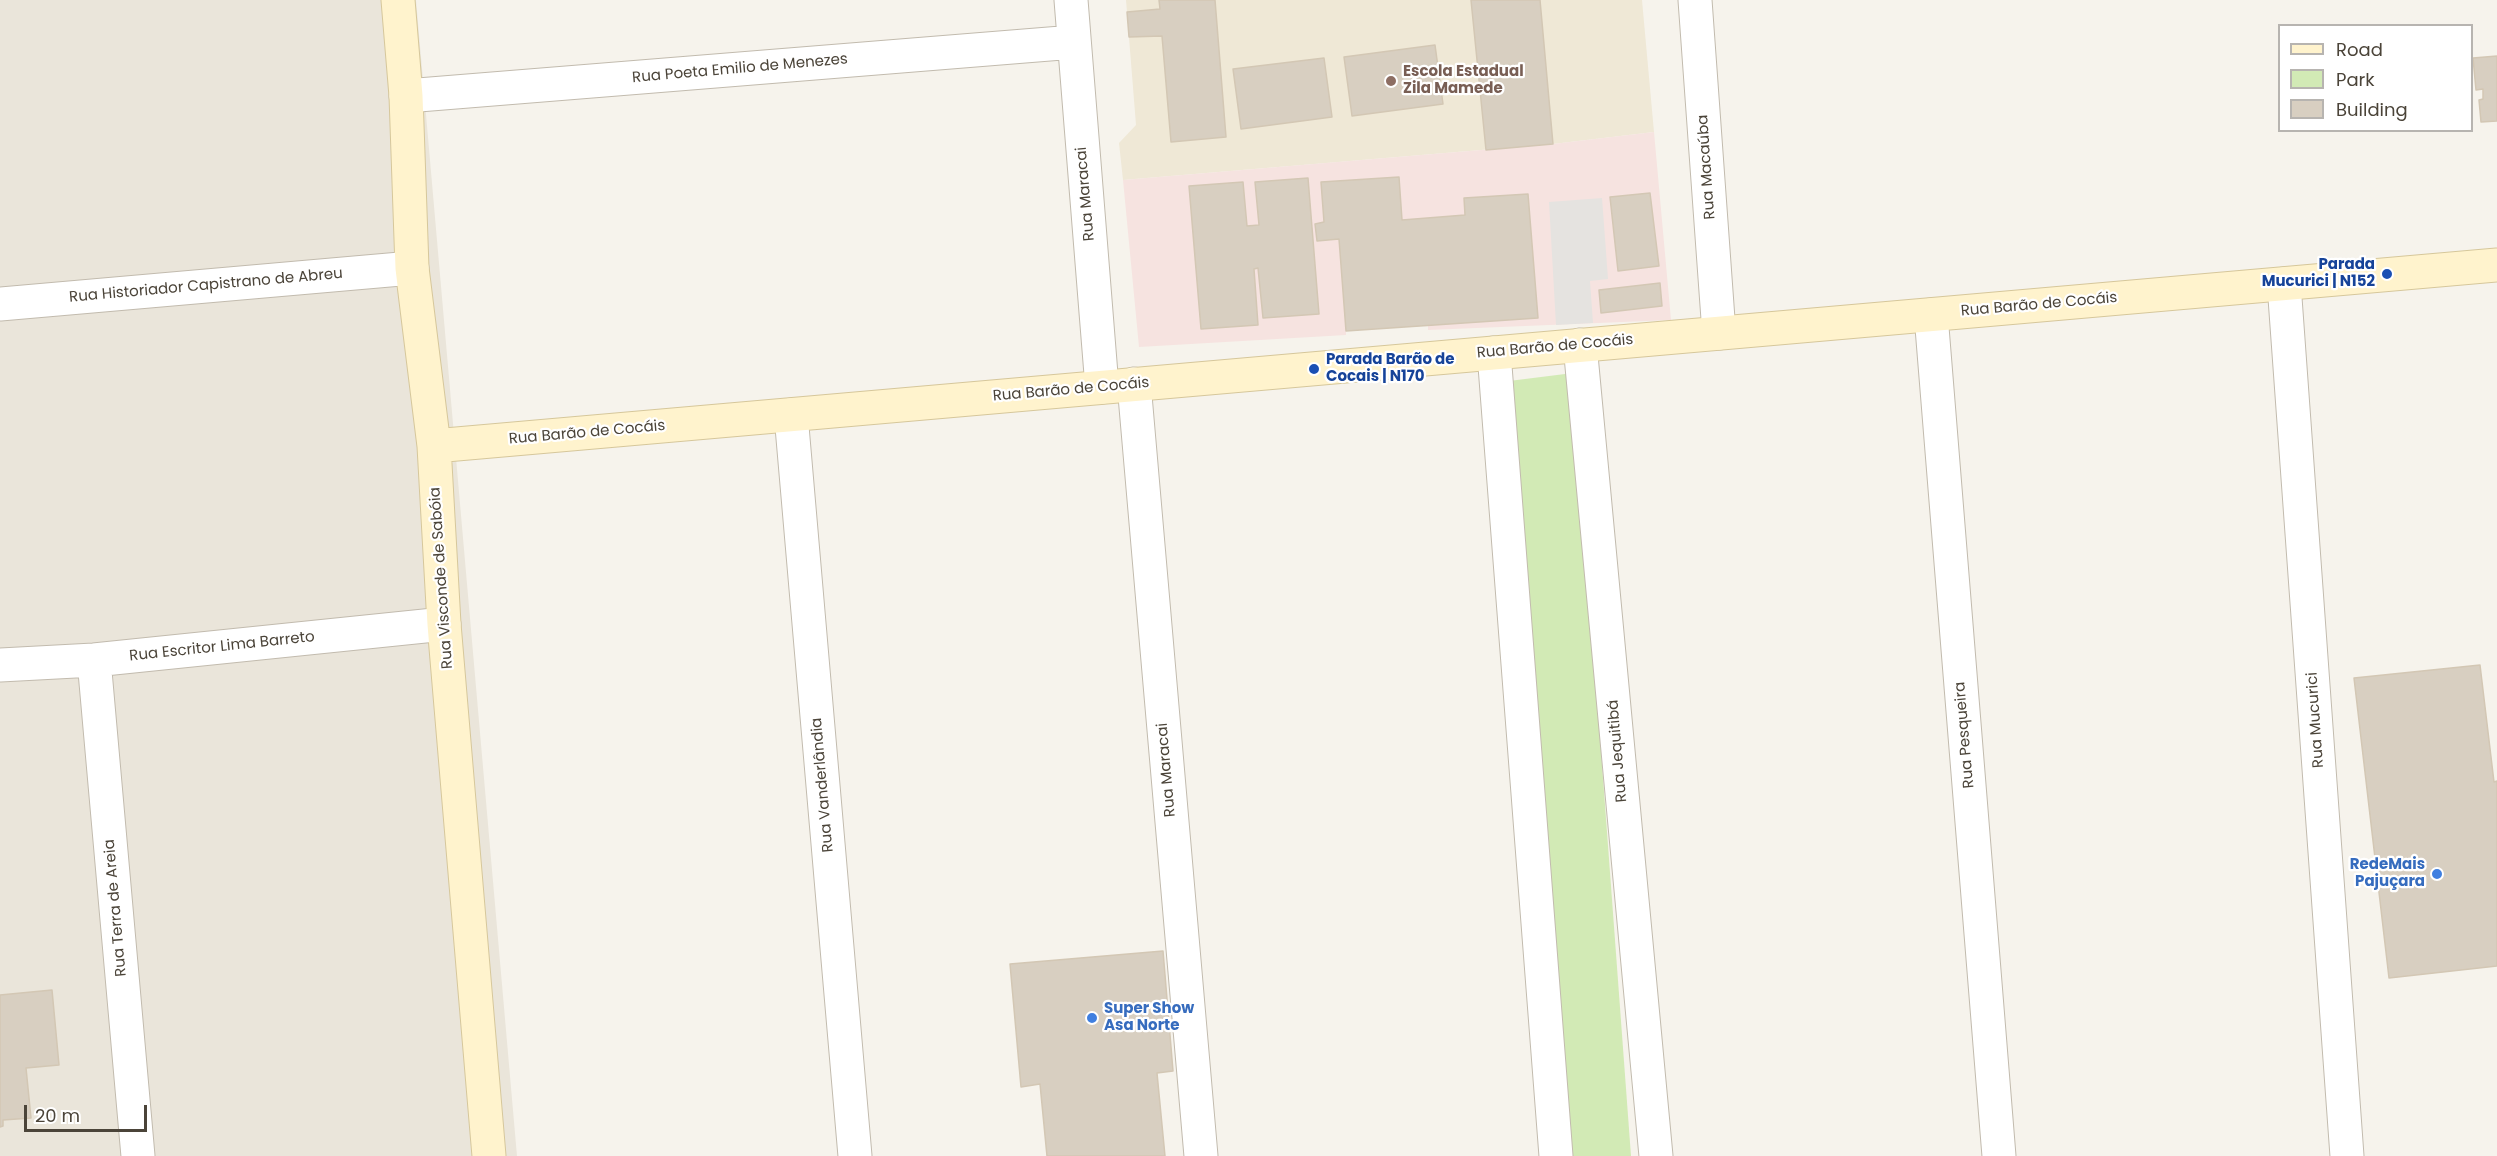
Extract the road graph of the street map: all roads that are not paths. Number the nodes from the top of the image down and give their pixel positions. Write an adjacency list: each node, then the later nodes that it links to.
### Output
1 (398, 0): 5 (street, Rua Visconde de Sabóia)
2 (1071, 0): 4 (street, Rua Maracai)
3 (1695, 0): 11 (street, Rua Macaúba)
4 (1074, 42): 5 (street, Rua Poeta Emilio de Menezes); 14 (street, Rua Maracai)
5 (406, 96): 7 (street, Rua Visconde de Sabóia)
6 (2497, 265): 8 (street, Rua Barão de Cocáis)
7 (412, 268): 9 (street, Rua Historiador Capistrano de Abreu); 16 (street, Rua Visconde de Sabóia)
8 (2284, 284): 10 (street, Rua Barão de Cocáis); 27 (street, Rua Mucurici)
9 (0, 304)
10 (1931, 315): 11 (street, Rua Barão de Cocáis); 26 (street, Rua Pesqueira)
11 (1719, 333): 12 (street, Rua Barão de Cocáis)
12 (1580, 345): 13 (street, Rua Barão de Cocáis); 25 (street, Rua Jequitibá)
13 (1494, 353): 14 (street, Rua Barão de Cocáis); 24 (street)
14 (1118, 386): 15 (street, Rua Barão de Cocáis); 23 (street, Rua Maracai)
15 (791, 415): 16 (street, Rua Barão de Cocáis); 22 (street, Rua Vanderlândia)
16 (434, 446): 17 (street, Rua Visconde de Sabóia)
17 (444, 624): 18 (street, Rua Escritor Lima Barreto); 21 (street, Rua Visconde de Sabóia)
18 (94, 660): 19 (street, Rua Escritor Lima Barreto); 20 (street, Rua Terra de Areia)
19 (0, 665)
20 (138, 1156)
21 (489, 1156)
22 (855, 1156)
23 (1201, 1156)
24 (1556, 1156)
25 (1656, 1156)
26 (1999, 1156)
27 (2347, 1156)

